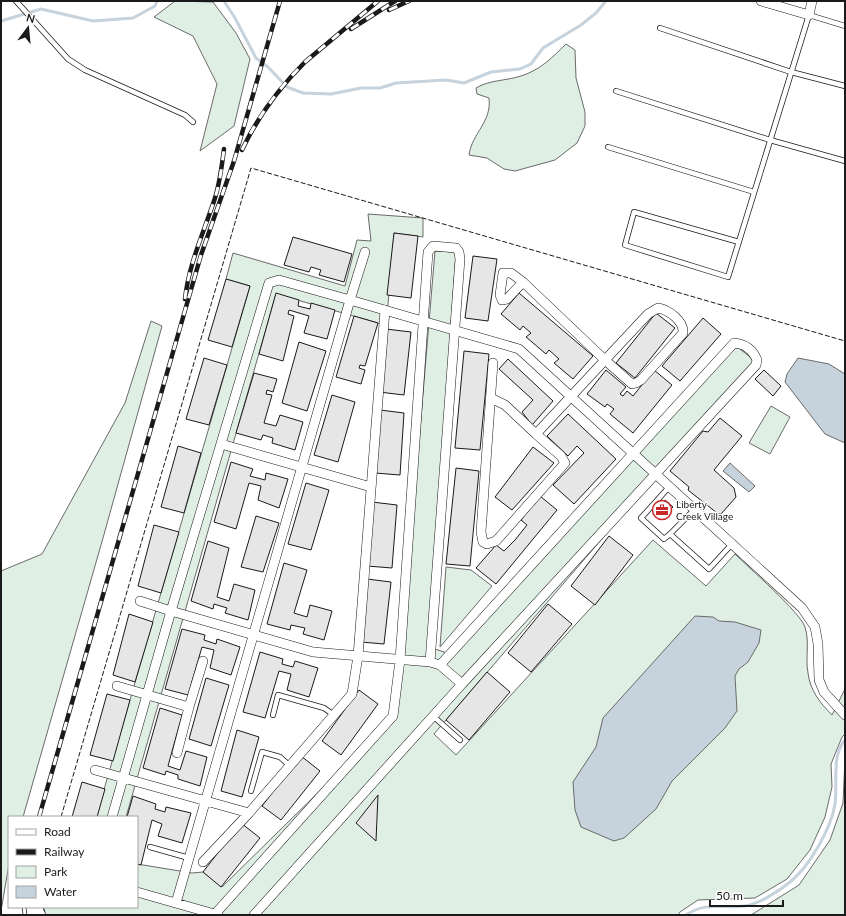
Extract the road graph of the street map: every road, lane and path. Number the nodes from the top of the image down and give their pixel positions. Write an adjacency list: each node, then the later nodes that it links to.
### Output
1 (16, 1): 10 (lane)
2 (761, 1): 4 (street)
3 (812, 1): 4 (street)
4 (809, 15): 5 (lane); 7 (lane)
5 (845, 26)
6 (660, 28): 7 (lane)
7 (791, 72): 8 (lane); 11 (lane)
8 (845, 86)
9 (616, 91): 11 (lane)
10 (192, 122)
11 (770, 140): 13 (lane); 14 (lane)
12 (608, 147): 14 (lane)
13 (845, 161)
14 (754, 192): 15 (lane)
15 (739, 242): 15 (lane)
16 (365, 252): 18 (street)
17 (523, 282): 22 (street)
18 (350, 300): 19 (street); 27 (street); 29 (street)
19 (385, 310): 20 (street); 32 (street)
20 (423, 320): 21 (street); 21 (street); 40 (street)
21 (454, 329): 24 (street); 42 (street)
22 (605, 360): 22 (street); 24 (street)
23 (493, 363): 25 (street)
24 (571, 396): 26 (street); 28 (street)
25 (491, 398): 26 (street); 26 (street)
26 (536, 434)
27 (221, 444): 29 (street); 37 (street)
28 (634, 452): 30 (street); 30 (street); 43 (street)
29 (302, 467): 32 (street); 38 (street)
30 (657, 474): 31 (street); 44 (street)
31 (670, 486): 33 (street); 34 (lane)
32 (371, 487): 39 (street)
33 (695, 509): 34 (lane); 35 (street)
34 (670, 534): 35 (lane)
35 (732, 544): 48 (street)
36 (140, 601): 37 (street)
37 (171, 611): 38 (street); 46 (street)
38 (253, 634): 39 (street); 58 (street)
39 (358, 656): 40 (street); 49 (street)
40 (400, 660): 42 (street); 66 (street)
41 (203, 661): 47 (street)
42 (430, 662): 43 (street)
43 (440, 665): 44 (street)
44 (462, 684): 51 (street)
45 (117, 686): 46 (street)
46 (147, 695): 47 (street); 56 (street)
47 (190, 707): 53 (street)
48 (843, 712)
49 (334, 714): 50 (lane); 54 (street)
50 (273, 715)
51 (433, 716): 52 (lane); 67 (street)
52 (460, 740)
53 (177, 753)
54 (290, 766): 57 (lane); 59 (street)
55 (95, 770): 56 (street)
56 (123, 778): 58 (street); 60 (street)
57 (251, 791)
58 (206, 801): 59 (street); 62 (street)
59 (249, 813): 63 (street)
60 (112, 816)
61 (150, 847): 62 (lane)
62 (189, 858): 65 (street)
63 (203, 862)
64 (138, 892): 65 (street)
65 (176, 903): 66 (street)
66 (216, 915)
67 (254, 915)

